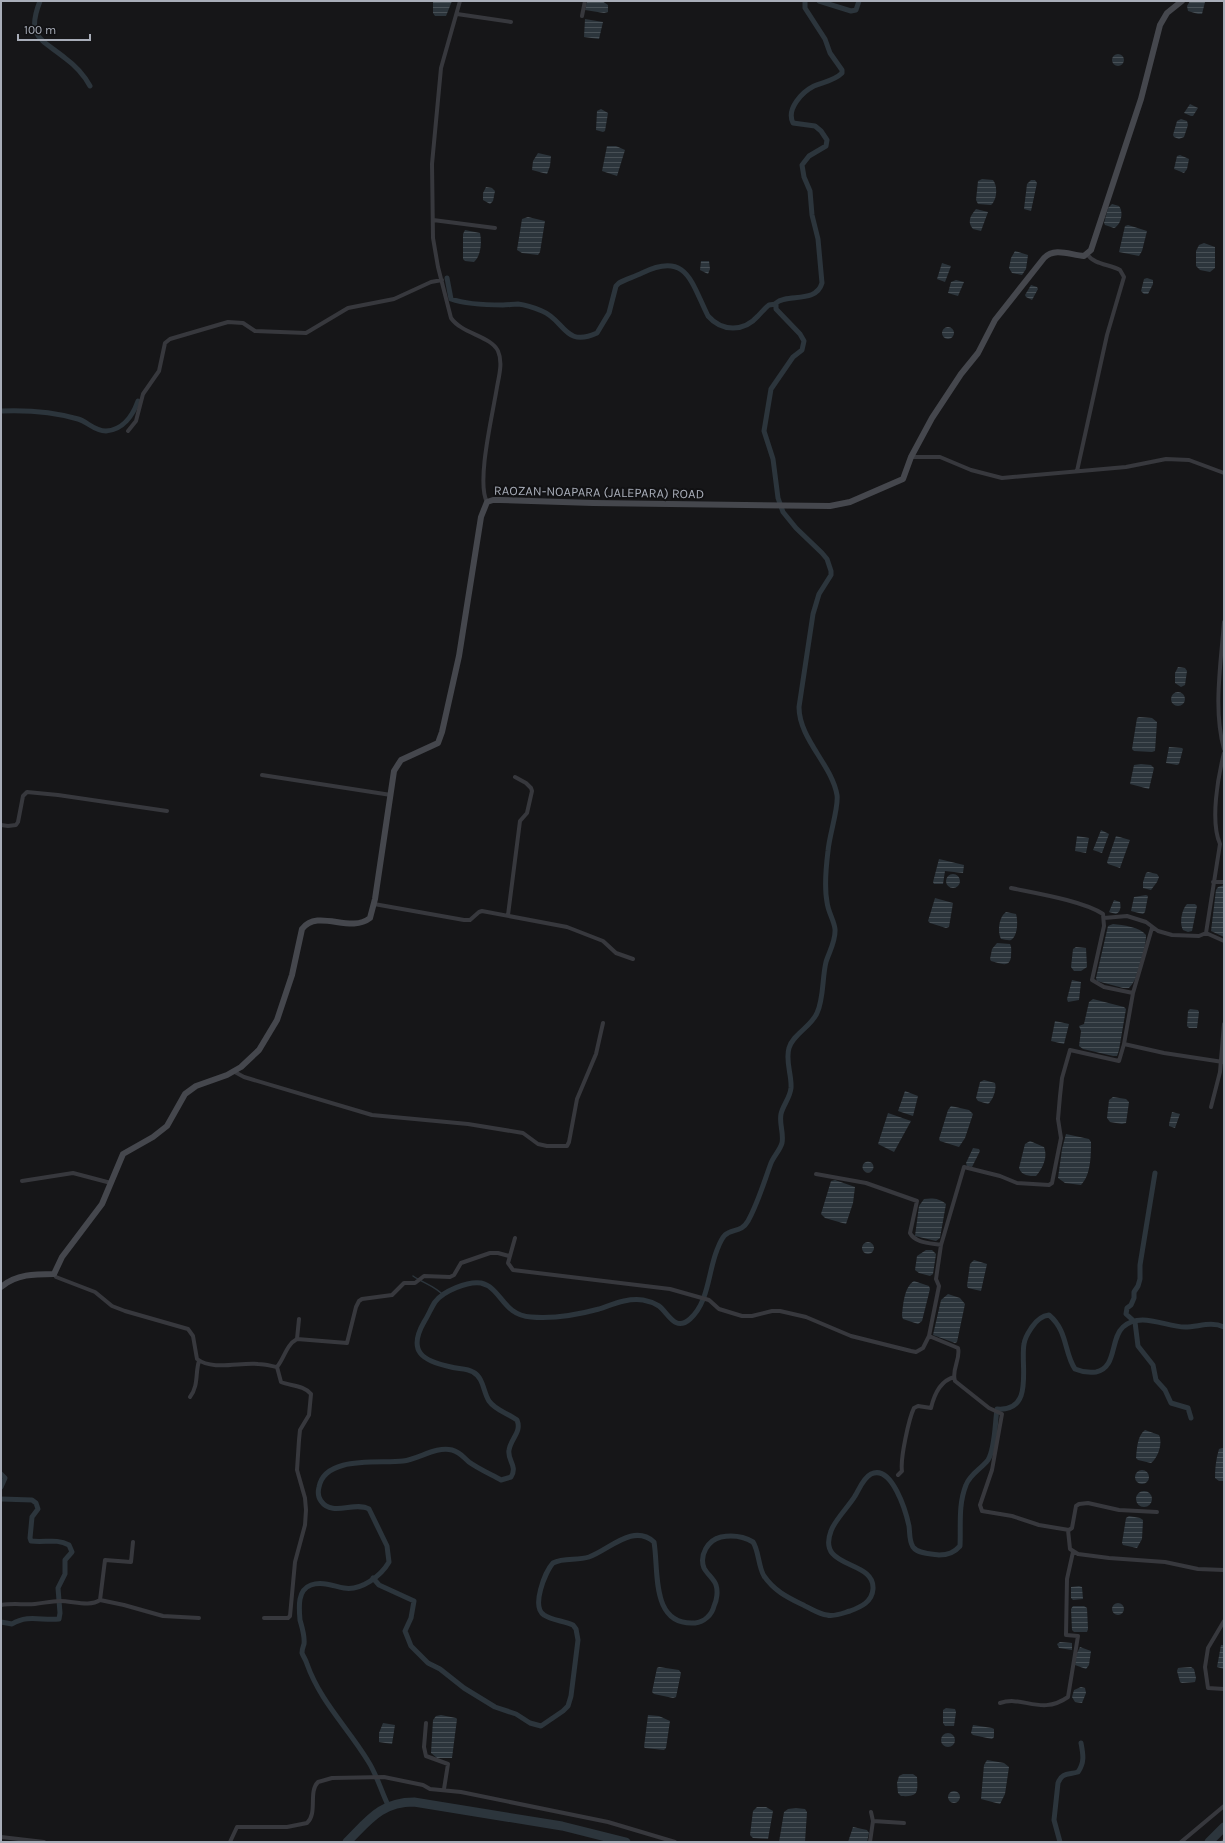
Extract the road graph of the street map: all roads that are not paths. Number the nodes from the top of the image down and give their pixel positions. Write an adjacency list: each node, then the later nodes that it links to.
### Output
1 (460, 1): 4 (street)
2 (585, 1): 5 (street)
3 (1182, 1): 9 (main road)
4 (457, 14): 6 (street); 7 (street)
5 (582, 16)
6 (511, 22)
7 (433, 220): 8 (street); 10 (street)
8 (495, 228)
9 (1087, 254): 12 (main road, RAOZAN-NOAPARA (JALEPARA) ROAD); 13 (street)
10 (442, 280): 11 (street); 15 (street)
11 (128, 430)
12 (911, 457): 13 (street); 15 (main road, RAOZAN-NOAPARA (JALEPARA) ROAD)
13 (1077, 471): 14 (street)
14 (1224, 473)
15 (487, 502): 21 (main road, RAOZAN-NOAPARA (JALEPARA) ROAD)
16 (1224, 622): 17 (street)
17 (1224, 749)
18 (1224, 753): 24 (street)
19 (262, 775): 21 (street)
20 (515, 777): 28 (street)
21 (391, 795): 27 (main road, RAOZAN-NOAPARA (JALEPARA) ROAD)
22 (166, 811): 23 (street)
23 (1, 825)
24 (1213, 882): 25 (street); 31 (street)
25 (1224, 882)
26 (1011, 888): 29 (street)
27 (374, 904): 28 (street); 39 (main road, RAOZAN-NOAPARA (JALEPARA) ROAD)
28 (508, 915): 33 (street)
29 (1104, 918): 30 (street); 34 (street)
30 (1152, 928): 31 (street); 34 (street)
31 (1206, 933): 32 (street)
32 (1224, 941)
33 (633, 959)
34 (1133, 993): 37 (street)
35 (603, 1022): 39 (street)
36 (1224, 1024): 38 (street)
37 (1124, 1044): 38 (street); 46 (street)
38 (1221, 1062): 40 (street)
39 (233, 1072): 44 (main road, RAOZAN-NOAPARA (JALEPARA) ROAD)
40 (1222, 1072): 41 (street)
41 (1212, 1107)
42 (816, 1174): 46 (street)
43 (22, 1182): 44 (street)
44 (111, 1183): 48 (main road, RAOZAN-NOAPARA (JALEPARA) ROAD)
45 (515, 1238): 47 (street)
46 (941, 1246): 51 (street)
47 (509, 1256): 51 (street); 52 (street)
48 (54, 1274): 49 (main road); 53 (street)
49 (1, 1287)
50 (299, 1319): 52 (street)
51 (929, 1336): 55 (street)
52 (297, 1339): 54 (street)
53 (199, 1361): 54 (street); 56 (street)
54 (277, 1367): 66 (street)
55 (954, 1377): 57 (street); 59 (street)
56 (190, 1397)
57 (898, 1475)
58 (1157, 1512): 59 (street)
59 (1068, 1530): 61 (street)
60 (133, 1542): 63 (street)
61 (1073, 1552): 62 (street); 69 (street)
62 (1224, 1570)
63 (100, 1600): 64 (street); 65 (street)
64 (1, 1605)
65 (199, 1618)
66 (264, 1618)
67 (1224, 1621): 68 (street)
68 (1224, 1689)
69 (1000, 1703)
70 (426, 1722): 71 (street)
71 (444, 1789): 78 (street); 79 (street)
72 (1224, 1806): 81 (street)
73 (870, 1812): 74 (street)
74 (873, 1821): 75 (street); 80 (street)
75 (904, 1823)
76 (1, 1837): 77 (street)
77 (44, 1842)
78 (230, 1842)
79 (675, 1842)
80 (870, 1842)
81 (1181, 1842)

